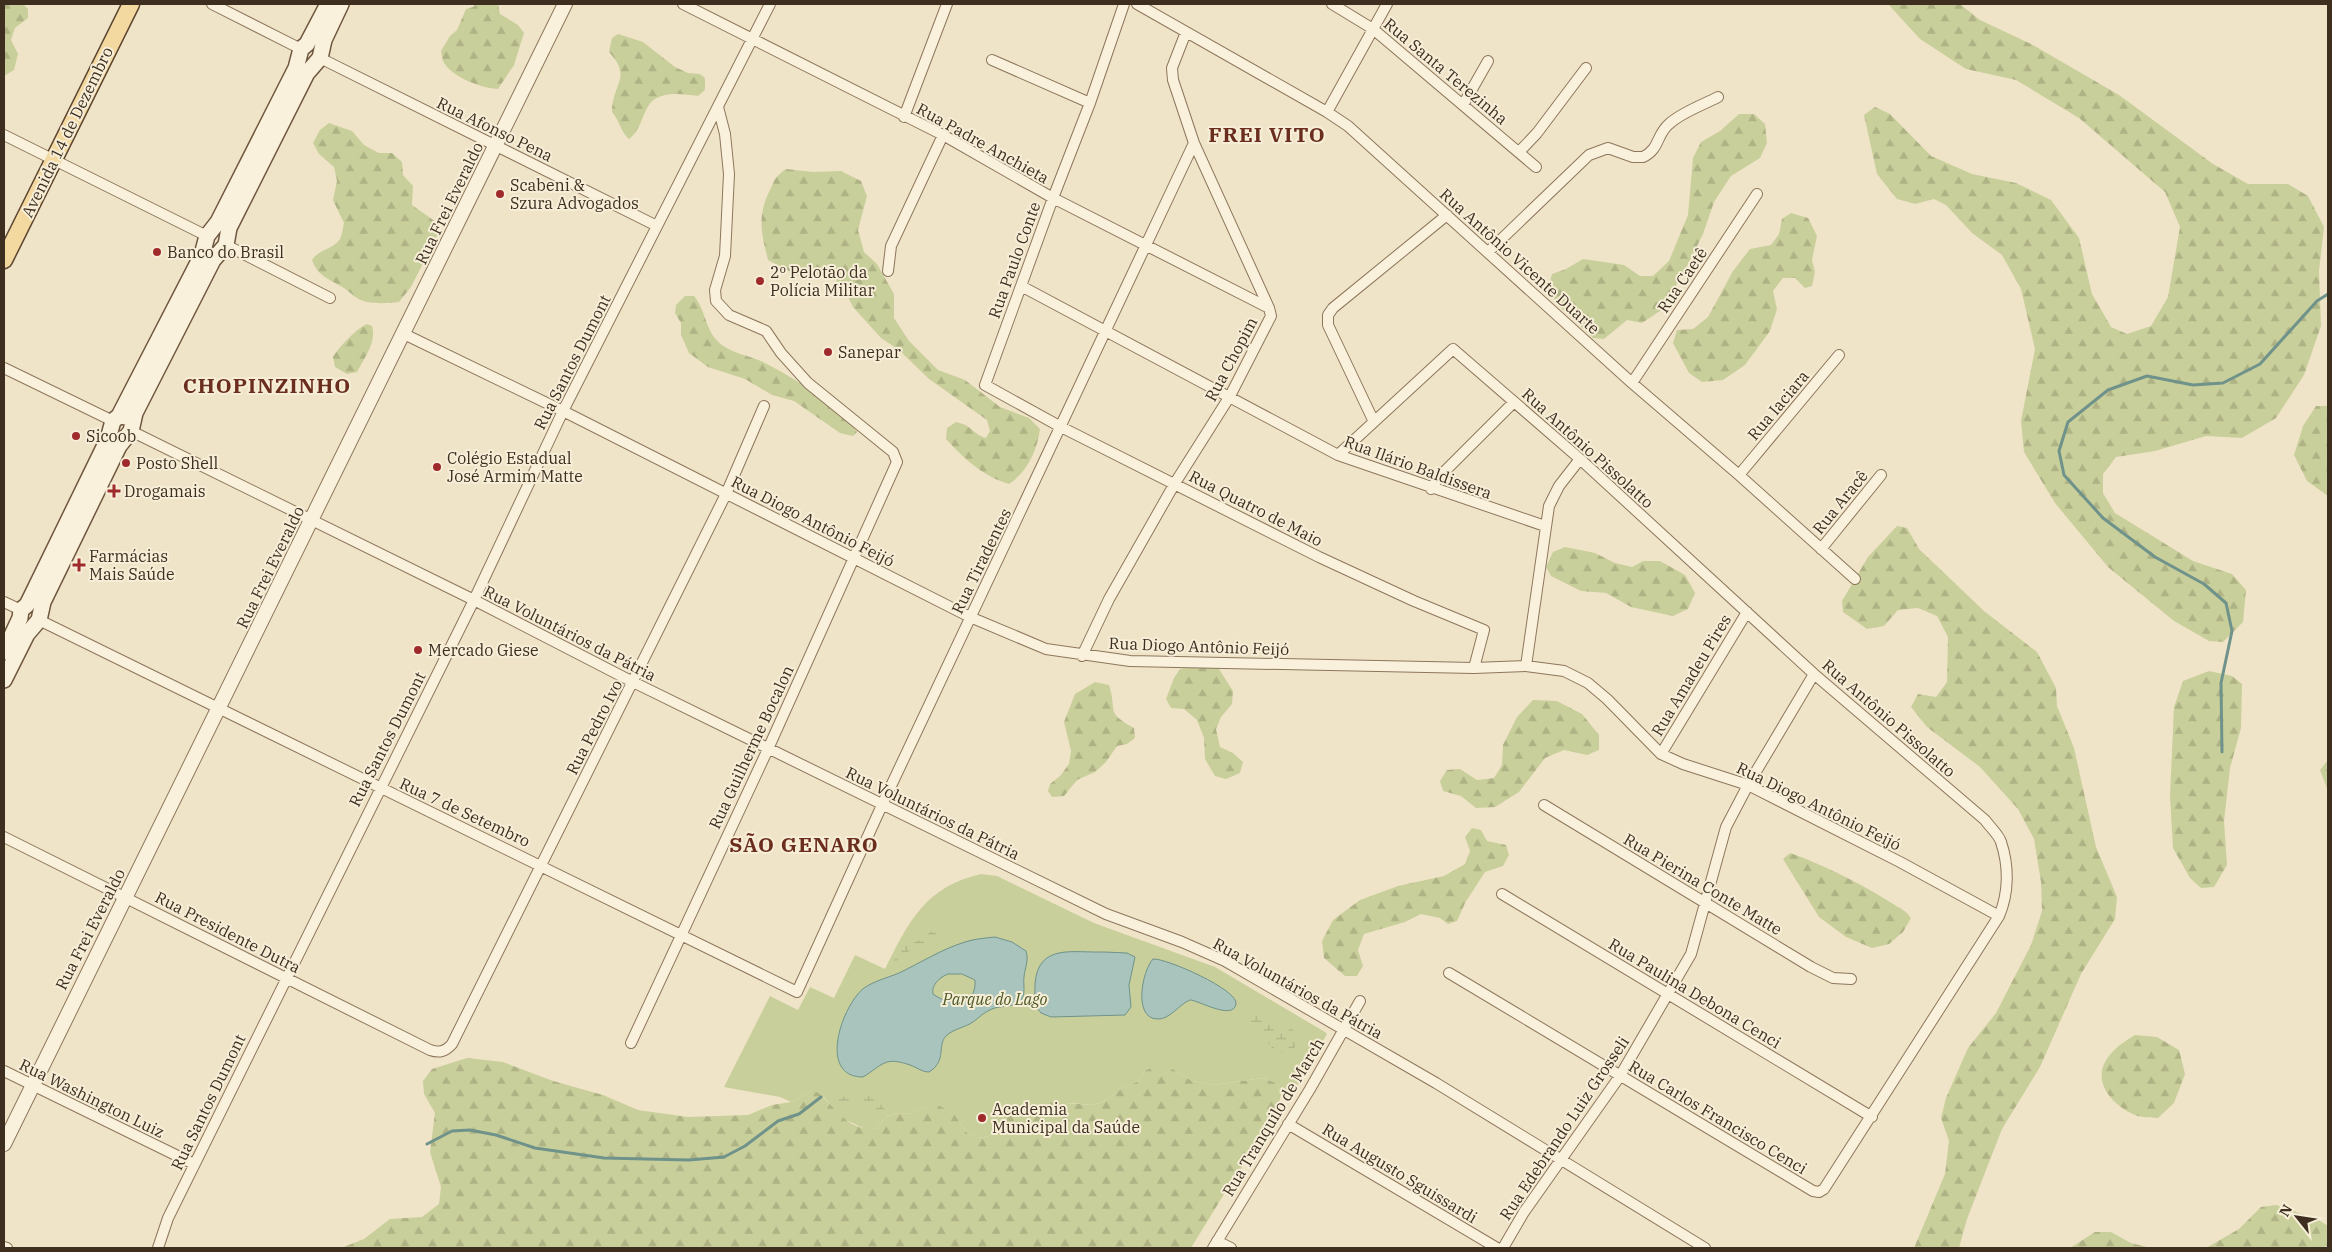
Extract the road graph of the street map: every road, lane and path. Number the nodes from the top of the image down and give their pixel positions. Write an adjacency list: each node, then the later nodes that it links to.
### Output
1 (131, 4): 31 (main road, Avenida 14 de Dezembro)
2 (212, 4): 16 (street, Rua Afonso Pena)
3 (328, 4): 16 (main road)
4 (341, 4): 16 (main road)
5 (565, 4): 29 (street, Rua Frei Everaldo)
6 (683, 4): 15 (street, Rua Padre Anchieta)
7 (770, 4): 15 (street, Rua Santos Dumont)
8 (947, 4): 25 (street)
9 (1124, 4): 21 (street, Rua Paulo Conte)
10 (1137, 4): 14 (street, Rua Antônio Vicente Duarte)
11 (1332, 4): 13 (street, Rua Santa Terezinha)
12 (1387, 4): 13 (street)
13 (1373, 29): 22 (street, Rua Santa Terezinha); 24 (street)
14 (1186, 32): 24 (street, Rua Antônio Vicente Duarte); 28 (street, Rua Chopim)
15 (752, 38): 23 (street, Rua Santos Dumont); 25 (street, Rua Padre Anchieta)
16 (310, 54): 29 (street, Rua Afonso Pena); 37 (main road)
17 (992, 60): 21 (street)
18 (1488, 61): 22 (street)
19 (1586, 68): 30 (street)
20 (1718, 97): 39 (street)
21 (1090, 103): 34 (street, Rua Paulo Conte)
22 (1463, 104): 30 (street, Rua Santa Terezinha)
23 (718, 107): 36 (street, Rua Santos Dumont); 68 (street, Rua Guilherme Bocalon)
24 (1327, 112): 35 (street, Rua Antônio Vicente Duarte)
25 (904, 117): 27 (street, Rua Padre Anchieta)
26 (4, 135): 31 (street)
27 (943, 135): 34 (street, Rua Padre Anchieta); 41 (street)
28 (1194, 143): 38 (street, Rua Tiradentes); 44 (street, Rua Chopim)
29 (496, 146): 36 (street, Rua Afonso Pena); 46 (street, Rua Frei Everaldo)
30 (1519, 152): 32 (street, Rua Santa Terezinha)
31 (54, 159): 37 (street); 40 (main road, Avenida 14 de Dezembro)
32 (1536, 168)
33 (1757, 194): 49 (street, Rua Caetê)
34 (1053, 198): 38 (street, Rua Padre Anchieta); 42 (street, Rua Paulo Conte)
35 (1447, 215): 39 (street, Rua Antônio Vicente Duarte); 55 (street)
36 (657, 226): 54 (street, Rua Santos Dumont)
37 (217, 241): 43 (street); 56 (main road)
38 (1147, 244): 44 (street, Rua Padre Anchieta); 45 (street, Rua Tiradentes)
39 (1488, 252): 49 (street, Rua Antônio Vicente Duarte)
40 (4, 260)
41 (888, 271)
42 (1021, 286): 45 (street, Rua Ilário Baldissera); 50 (street, Rua Paulo Conte)
43 (330, 298)
44 (1269, 308): 51 (street, Rua Chopim)
45 (1106, 331): 51 (street, Rua Ilário Baldissera); 57 (street, Rua Tiradentes)
46 (404, 334): 54 (street, Rua Diogo Antônio Feijó); 65 (street, Rua Frei Everaldo)
47 (1839, 355): 60 (street, Rua Iaciara)
48 (4, 368): 56 (street, Rua Voluntários da Pátria)
49 (1632, 383): 60 (street, Rua Antônio Vicente Duarte)
50 (985, 385): 57 (street, Rua Quatro de Maio)
51 (1230, 396): 58 (street, Rua Ilário Baldissera); 62 (street, Rua Chopim)
52 (1514, 402): 55 (street, Rua Antônio Pissolatto); 59 (street, Rua Antônio Pissolatto); 63 (street)
53 (764, 406): 64 (street, Rua Pedro Ivo)
54 (563, 411): 64 (street, Rua Diogo Antônio Feijó); 70 (street, Rua Santos Dumont)
55 (1374, 422): 58 (street)
56 (122, 426): 65 (street, Rua Voluntários da Pátria); 73 (main road)
57 (1061, 427): 62 (street, Rua Quatro de Maio); 74 (street, Rua Tiradentes)
58 (1338, 456): 63 (street, Rua Ilário Baldissera)
59 (1580, 460): 66 (street); 72 (street, Rua Antônio Pissolatto)
60 (1739, 474): 67 (street, Rua Antônio Vicente Duarte)
61 (1881, 475): 67 (street, Rua Aracê)
62 (1175, 484): 76 (street, Rua Chopim); 78 (street, Rua Quatro de Maio)
63 (1431, 489): 66 (street, Rua Ilário Baldissera)
64 (726, 494): 68 (street, Rua Diogo Antônio Feijó); 81 (street, Rua Pedro Ivo)
65 (312, 522): 70 (street, Rua Voluntários da Pátria); 82 (street, Rua Frei Everaldo)
66 (1545, 526): 77 (street)
67 (1821, 548): 69 (street, Rua Antônio Vicente Duarte)
68 (853, 558): 74 (street, Rua Diogo Antônio Feijó); 83 (street, Rua Guilherme Bocalon)
69 (1855, 579)
70 (474, 600): 81 (street, Rua Voluntários da Pátria); 86 (street, Rua Santos Dumont)
71 (4, 602): 73 (street, Rua 7 de Setembro)
72 (1747, 612): 79 (street, Rua Antônio Pissolatto); 84 (street, Rua Amadeu Pires)
73 (30, 615): 75 (main road); 80 (main road); 82 (street, Rua 7 de Setembro)
74 (970, 617): 76 (street, Rua Diogo Antônio Feijó); 87 (street, Rua Tiradentes)
75 (4, 652)
76 (1082, 656): 78 (street, Rua Diogo Antônio Feijó)
77 (1526, 666): 78 (street, Rua Diogo Antônio Feijó); 84 (street, Rua Diogo Antônio Feijó)
78 (1474, 668)
79 (1814, 674): 85 (street, Rua Edebrando Luiz Grosseli); 94 (street, Rua Antônio Pissolatto)
80 (4, 680)
81 (633, 682): 83 (street, Rua Voluntários da Pátria); 90 (street, Rua Pedro Ivo)
82 (220, 709): 86 (street, Rua 7 de Setembro); 92 (street, Rua Frei Everaldo)
83 (768, 749): 87 (street, Rua Voluntários da Pátria); 95 (street, Rua Guilherme Bocalon)
84 (1661, 754): 85 (street, Rua Diogo Antônio Feijó)
85 (1748, 785): 93 (street, Rua Edebrando Luiz Grosseli); 94 (street, Rua Diogo Antônio Feijó)
86 (379, 788): 90 (street, Rua 7 de Setembro); 97 (street, Rua Santos Dumont)
87 (882, 805): 99 (street, Rua Tiradentes); 102 (street, Rua Voluntários da Pátria)
88 (1544, 805): 93 (street, Rua Pierina Conte Matte)
89 (4, 837): 92 (street, Rua Presidente Dutra)
90 (541, 865): 95 (street, Rua 7 de Setembro); 104 (street, Rua Pedro Ivo)
91 (1502, 894): 100 (street, Rua Paulina Debona Cenci)
92 (125, 897): 97 (street, Rua Presidente Dutra); 107 (street, Rua Frei Everaldo)
93 (1704, 903): 98 (street, Rua Pierina Conte Matte); 100 (street, Rua Edebrando Luiz Grosseli)
94 (1998, 916): 108 (street, Rua Antônio Pissolatto)
95 (681, 934): 99 (street, Rua 7 de Setembro); 103 (street, Rua Guilherme Bocalon)
96 (1448, 973): 106 (street, Rua Carlos Francisco Cenci)
97 (286, 978): 104 (street, Rua Presidente Dutra); 112 (street, Rua Santos Dumont)
98 (1851, 979)
99 (797, 992)
100 (1666, 994): 106 (street, Rua Edebrando Luiz Grosseli); 108 (street, Rua Paulina Debona Cenci)
101 (1360, 1001): 102 (street, Rua Tranquilo de March)
102 (1343, 1029): 109 (street, Rua Tranquilo de March); 111 (street, Rua Voluntários da Pátria)
103 (631, 1043)
104 (438, 1052)
105 (4, 1071): 107 (street, Rua Washington Luiz)
106 (1620, 1076): 111 (street, Rua Edebrando Luiz Grosseli); 113 (street, Rua Carlos Francisco Cenci)
107 (32, 1085): 110 (street, Rua Frei Everaldo); 112 (street, Rua Washington Luiz)
108 (1872, 1117): 113 (street, Rua Antônio Pissolatto)
109 (1288, 1124): 114 (street, Rua Tranquilo de March); 119 (street, Rua Augusto Sguissardi)
110 (4, 1144)
111 (1560, 1160): 120 (street, Rua Edebrando Luiz Grosseli); 121 (street, Rua Voluntários da Pátria)
112 (194, 1164): 117 (street, Rua Santos Dumont)
113 (1819, 1192)
114 (1215, 1245): 118 (street)
115 (4, 1246): 116 (street)
116 (7, 1248)
117 (158, 1248)
118 (1231, 1248)
119 (1498, 1248)
120 (1503, 1248)
121 (1706, 1248)

